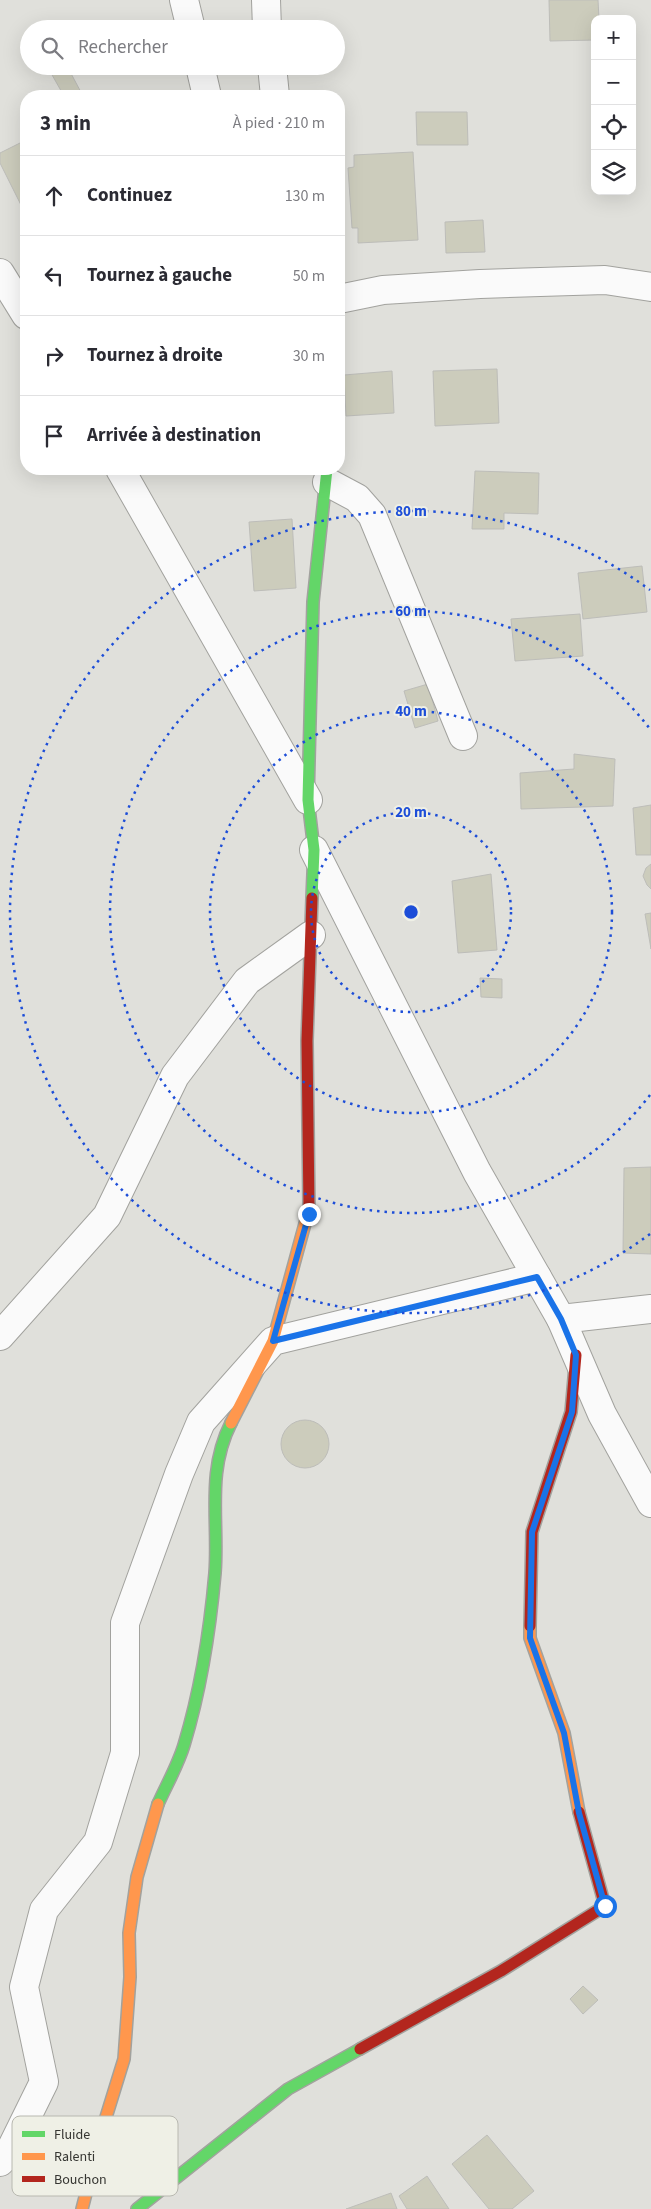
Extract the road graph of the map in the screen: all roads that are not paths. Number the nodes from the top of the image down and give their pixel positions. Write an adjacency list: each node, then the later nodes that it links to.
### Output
1 (184, 0): 3 (street)
2 (266, 0): 4 (street)
3 (189, 20)
4 (267, 20)
5 (202, 75): 7 (street)
6 (273, 75): 8 (street)
7 (205, 90)
8 (275, 90)
9 (0, 273): 12 (street)
10 (651, 287): 11 (street)
11 (345, 298)
12 (20, 305)
13 (123, 475): 16 (street)
14 (327, 475): 15 (street); 16 (street)
15 (463, 736)
16 (308, 800): 17 (street)
17 (314, 850): 18 (street); 19 (street)
18 (311, 935): 22 (street); 23 (street)
19 (537, 1277): 21 (street); 23 (street)
20 (651, 1309): 21 (street)
21 (561, 1319): 24 (street)
22 (0, 1336)
23 (273, 1341): 26 (street); 27 (street)
24 (576, 1355): 25 (street); 30 (street)
25 (651, 1503)
26 (27, 2116)
27 (106, 2116)
28 (12, 2147): 29 (street)
29 (0, 2162)
30 (178, 2176)
31 (85, 2196): 33 (street)
32 (153, 2196): 34 (street)
33 (82, 2209)
34 (137, 2209)

